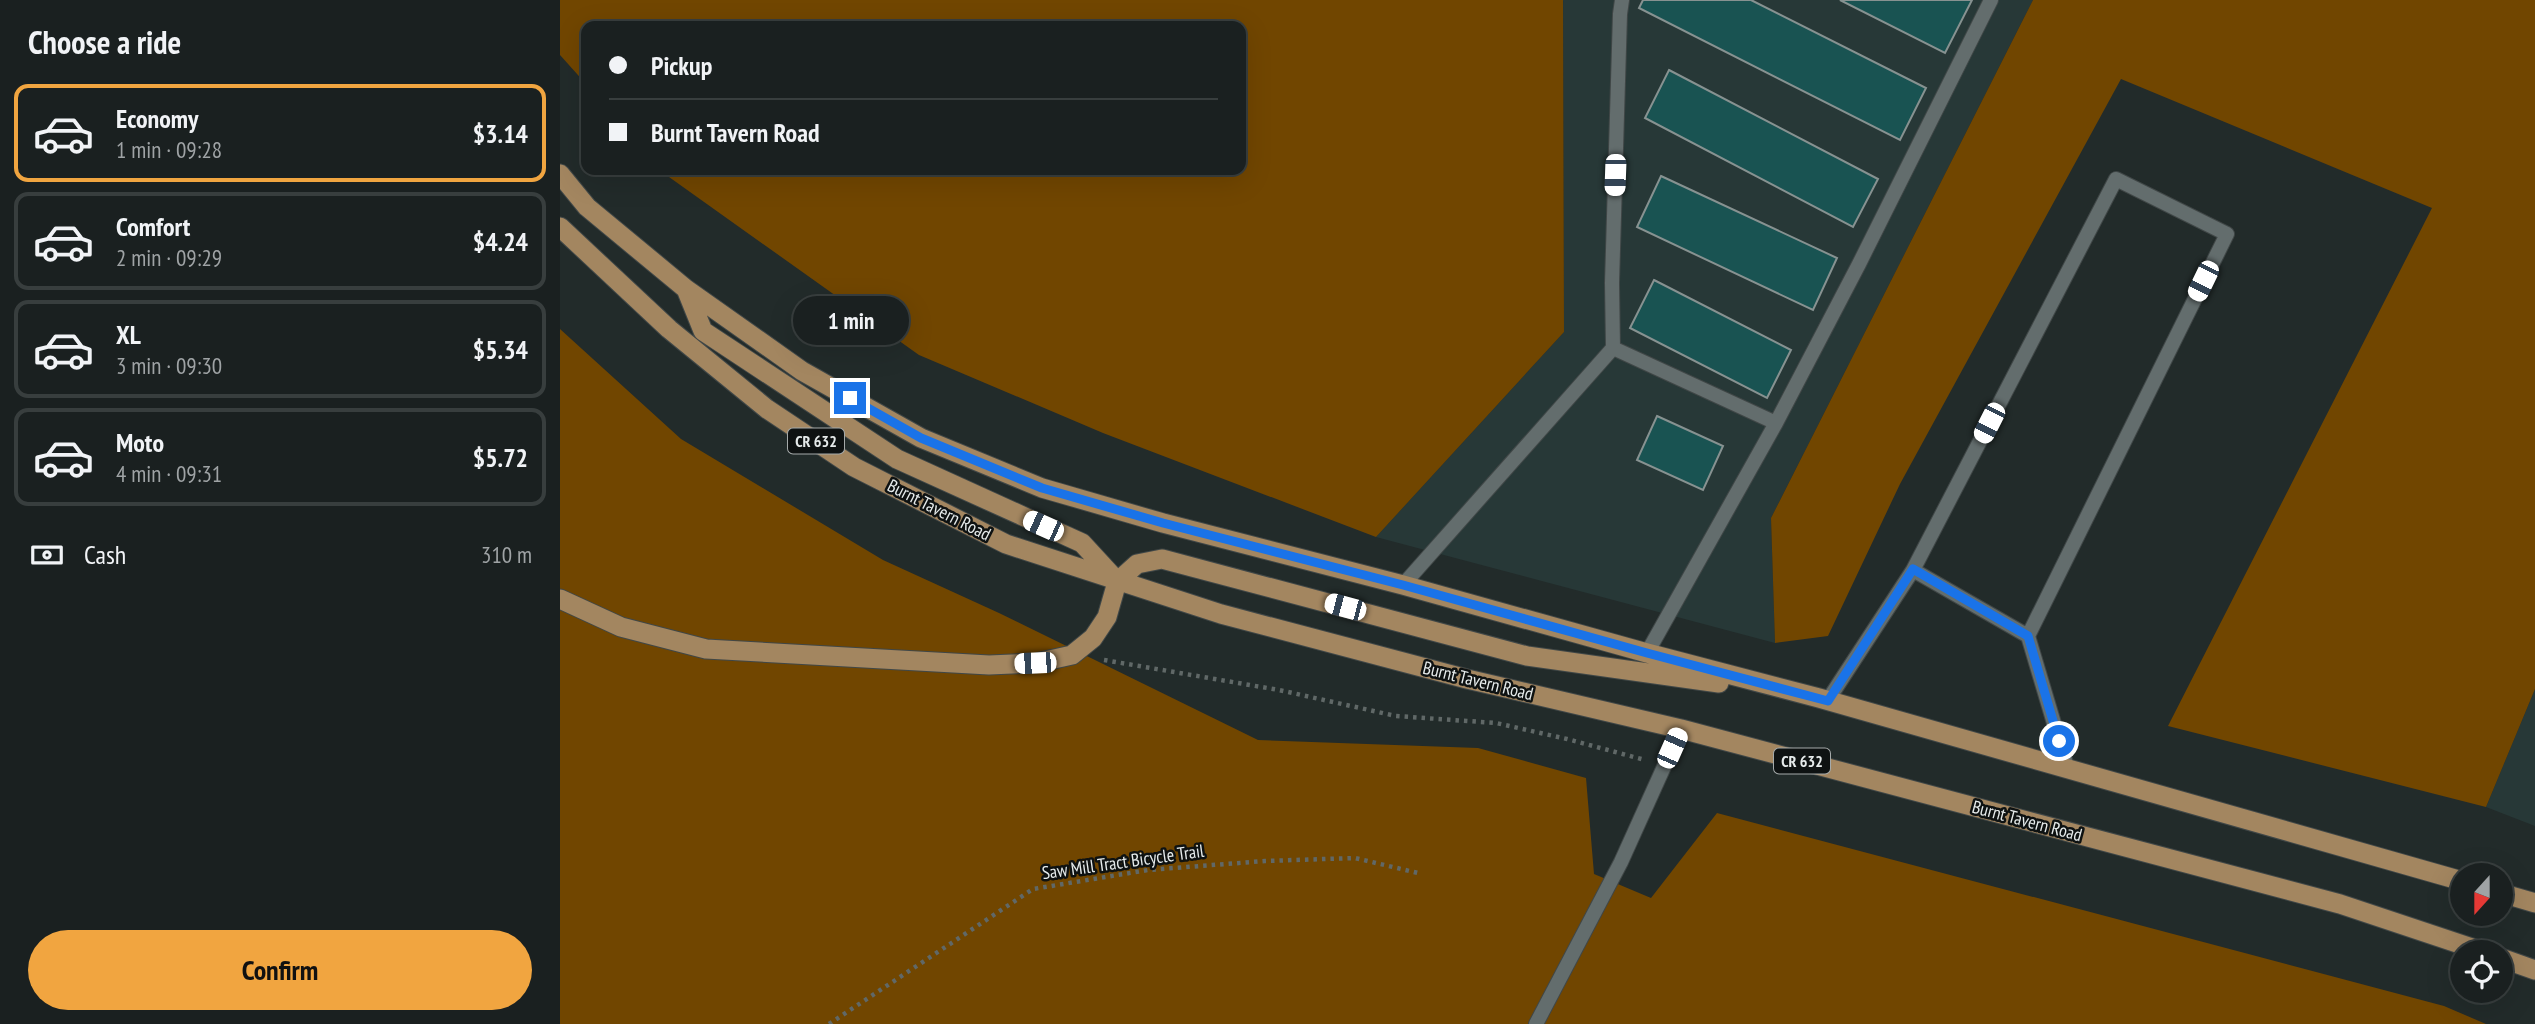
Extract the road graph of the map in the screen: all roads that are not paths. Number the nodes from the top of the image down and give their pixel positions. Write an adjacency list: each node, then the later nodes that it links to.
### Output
1 (1622, 0): 6 (lane)
2 (1991, 0): 7 (lane)
3 (560, 174): 5 (main road)
4 (560, 227): 9 (main road, Burnt Tavern Road / CR 632)
5 (686, 289): 9 (main road); 10 (main road)
6 (1613, 348): 7 (lane); 10 (lane)
7 (1776, 423): 13 (lane)
8 (1913, 569): 12 (lane); 12 (lane); 14 (lane)
9 (1117, 582): 11 (main road); 14 (main road); 15 (main road, Burnt Tavern Road / CR 632)
10 (1403, 585): 13 (main road)
11 (560, 599)
12 (2028, 636): 16 (lane)
13 (1647, 653): 14 (main road)
14 (1824, 699): 16 (main road)
15 (1681, 729): 20 (main road, Burnt Tavern Road / CR 632); 23 (lane)
16 (2067, 767): 17 (main road)
17 (2450, 878)
18 (2513, 897): 19 (main road)
19 (2535, 903)
20 (2450, 941)
21 (2513, 962): 22 (main road)
22 (2535, 970)
23 (1536, 1024)

